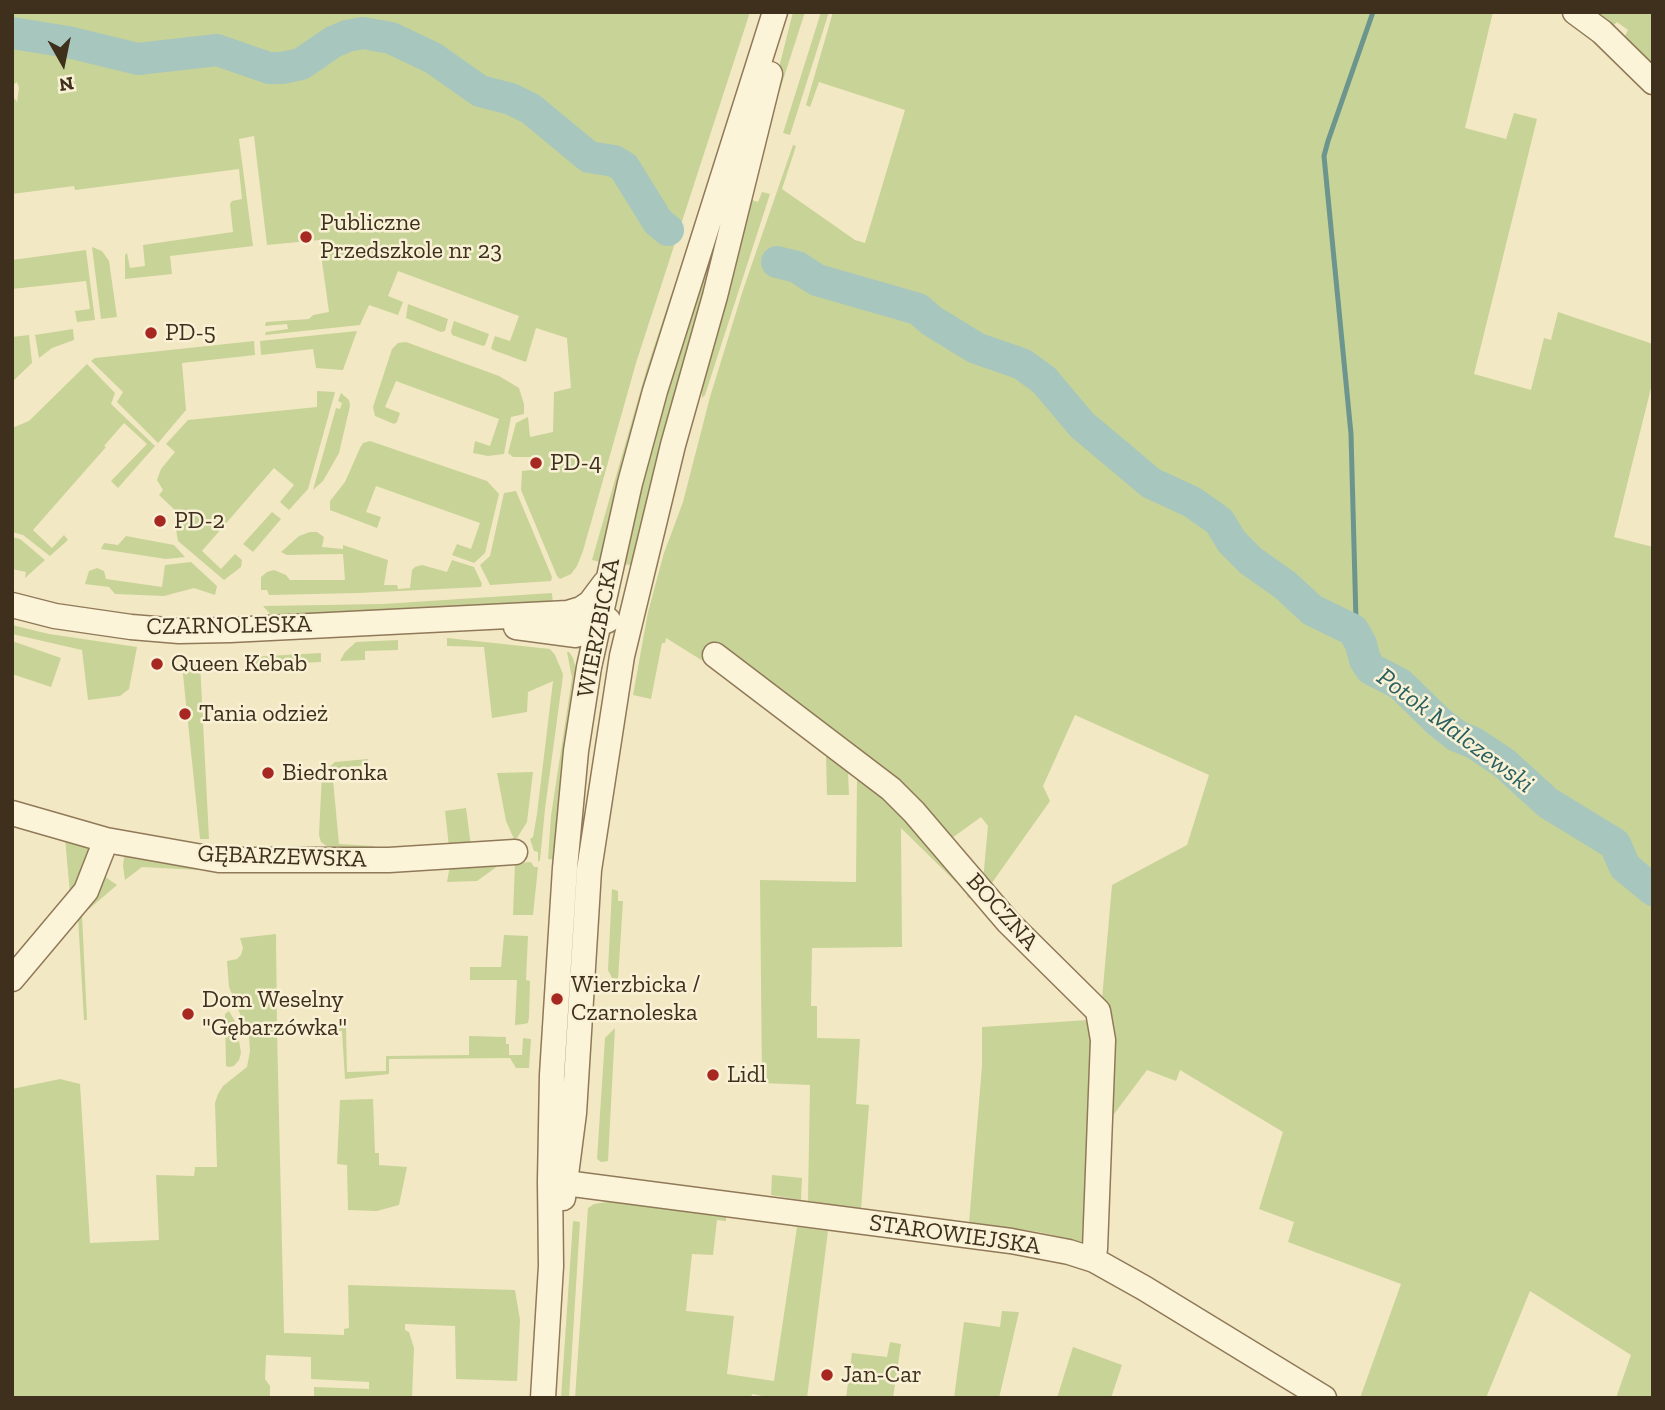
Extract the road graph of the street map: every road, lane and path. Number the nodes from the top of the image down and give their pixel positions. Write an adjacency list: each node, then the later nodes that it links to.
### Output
1 (775, 12): 5 (street, WIERZBICKA)
2 (785, 12): 6 (street, WIERZBICKA)
3 (1575, 12): 4 (street)
4 (1653, 82)
5 (608, 579): 8 (street); 9 (street, WIERZBICKA)
6 (637, 587): 9 (street); 12 (street, WIERZBICKA)
7 (12, 605): 8 (street, CZARNOLESKA)
8 (567, 624): 9 (street, CZARNOLESKA); 11 (street)
9 (596, 627): 11 (street, WIERZBICKA); 12 (street)
10 (715, 655): 18 (street, BOCZNA)
11 (589, 667): 17 (street, WIERZBICKA)
12 (619, 675): 17 (street, WIERZBICKA)
13 (12, 813): 14 (street, GĘBARZEWSKA)
14 (107, 840): 15 (street, GĘBARZEWSKA); 16 (street)
15 (515, 852)
16 (12, 979)
17 (558, 1182): 18 (street, STAROWIEJSKA); 19 (street, WIERZBICKA)
18 (1091, 1259): 20 (street, STAROWIEJSKA)
19 (543, 1398)
20 (1324, 1398)

